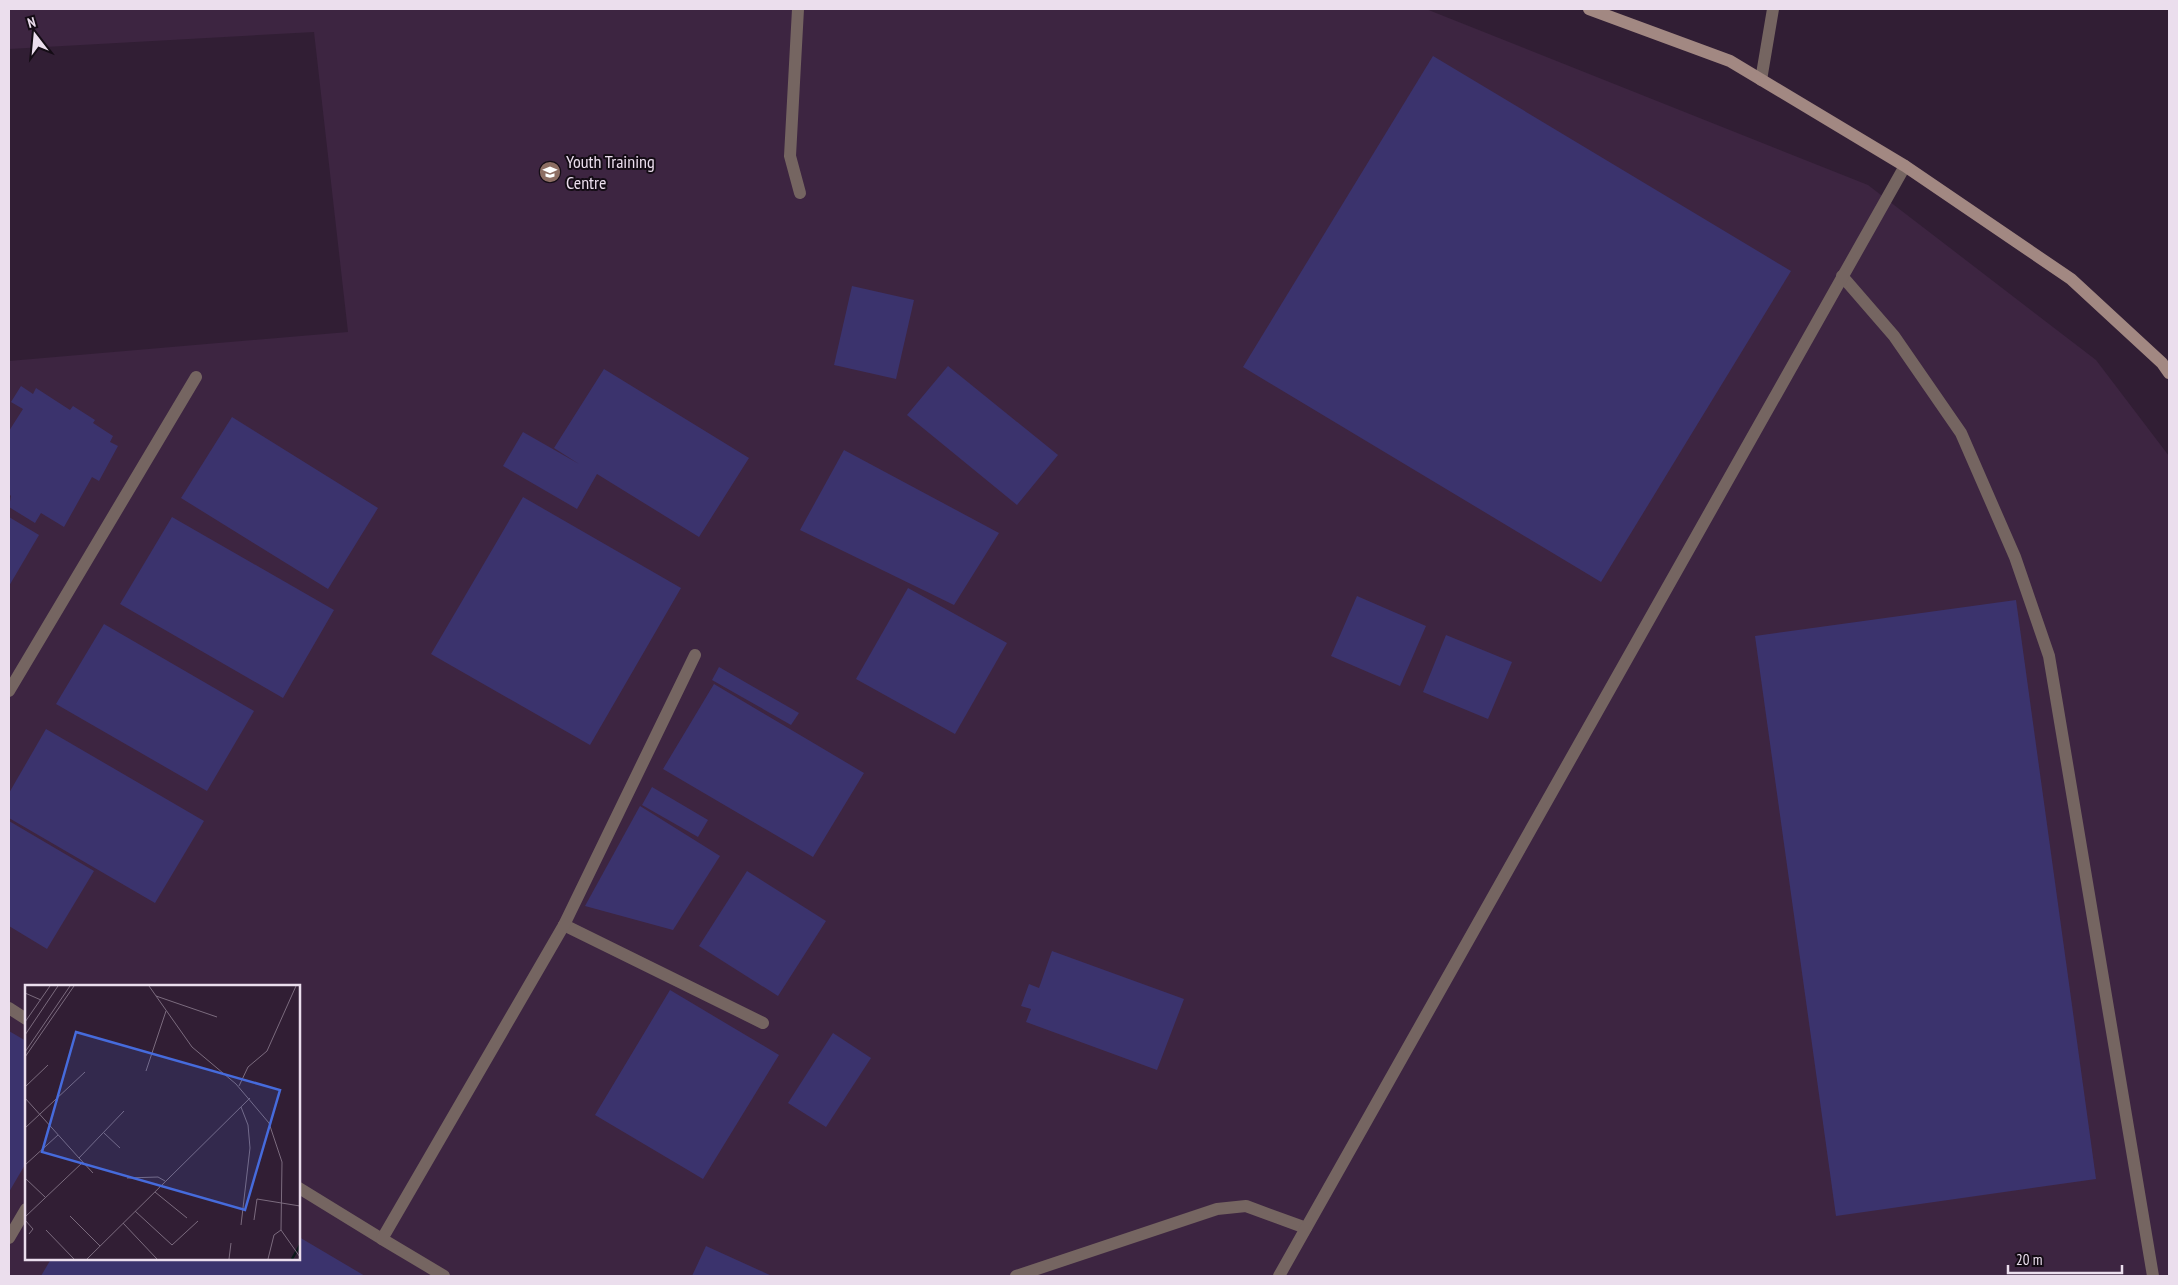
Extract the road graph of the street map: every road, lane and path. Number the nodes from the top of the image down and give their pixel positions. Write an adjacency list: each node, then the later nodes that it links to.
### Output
1 (798, 9): 6 (street)
2 (1589, 9): 4 (main road)
3 (1773, 9): 4 (street)
4 (1761, 80): 5 (main road)
5 (1905, 166): 7 (street); 8 (main road)
6 (800, 193)
7 (1842, 276): 18 (street); 24 (street)
8 (2169, 373)
9 (196, 377): 11 (street)
10 (695, 655): 12 (street)
11 (9, 691)
12 (564, 925): 15 (street); 20 (street)
13 (9, 1008): 14 (street)
14 (25, 1018)
15 (762, 1023)
16 (300, 1189): 20 (street)
17 (25, 1211): 19 (street)
18 (1306, 1228): 22 (street); 23 (street)
19 (9, 1238)
20 (382, 1239): 21 (street)
21 (435, 1274)
22 (1016, 1276)
23 (1279, 1276)
24 (2153, 1276)

